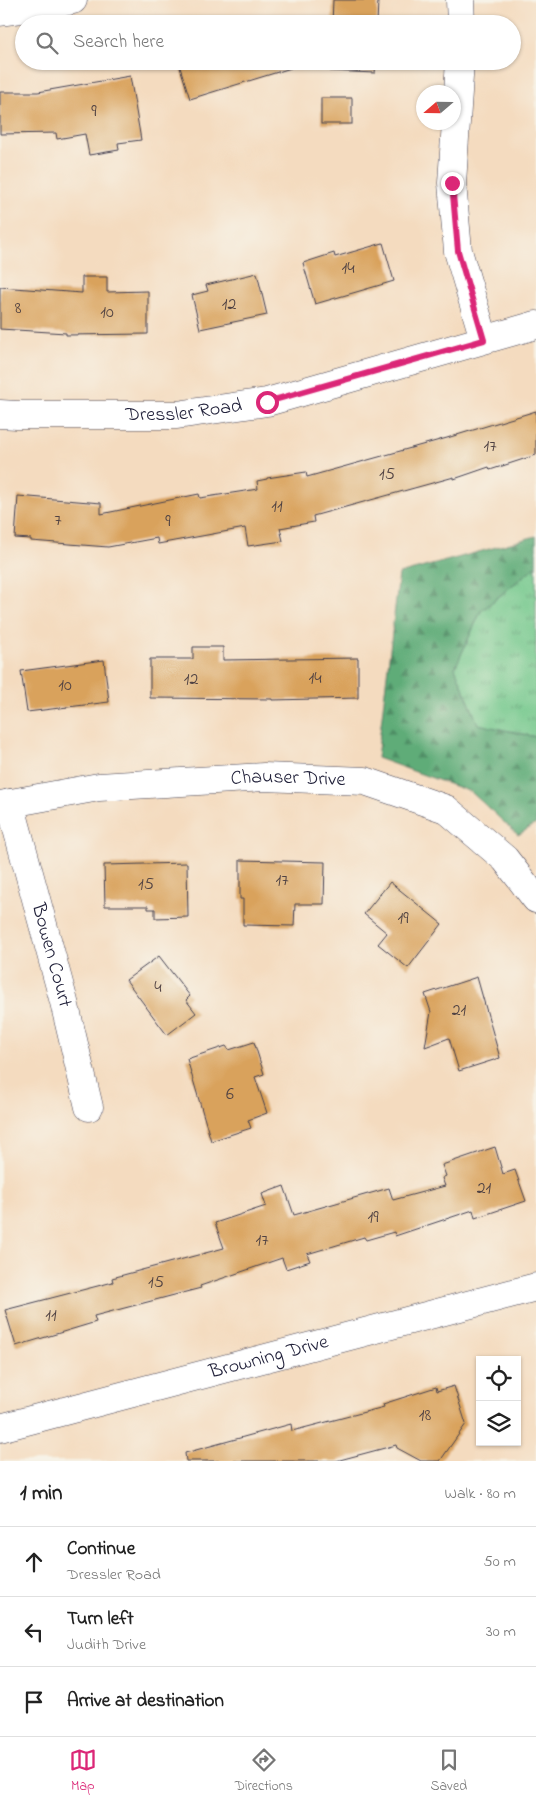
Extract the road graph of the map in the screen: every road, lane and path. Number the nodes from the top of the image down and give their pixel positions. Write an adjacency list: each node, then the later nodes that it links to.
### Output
1 (73, 0): 3 (street)
2 (460, 0): 4 (street)
3 (0, 12)
4 (461, 15)
5 (459, 70): 7 (street)
6 (536, 325): 7 (street, Dressler Road)
7 (484, 340): 8 (street, Dressler Road)
8 (0, 414)
9 (5, 804): 10 (street, Chauser Drive); 11 (street, Bowen Court)
10 (536, 899)
11 (89, 1108)
12 (536, 1287): 13 (street, Browning Drive)
13 (0, 1428)

